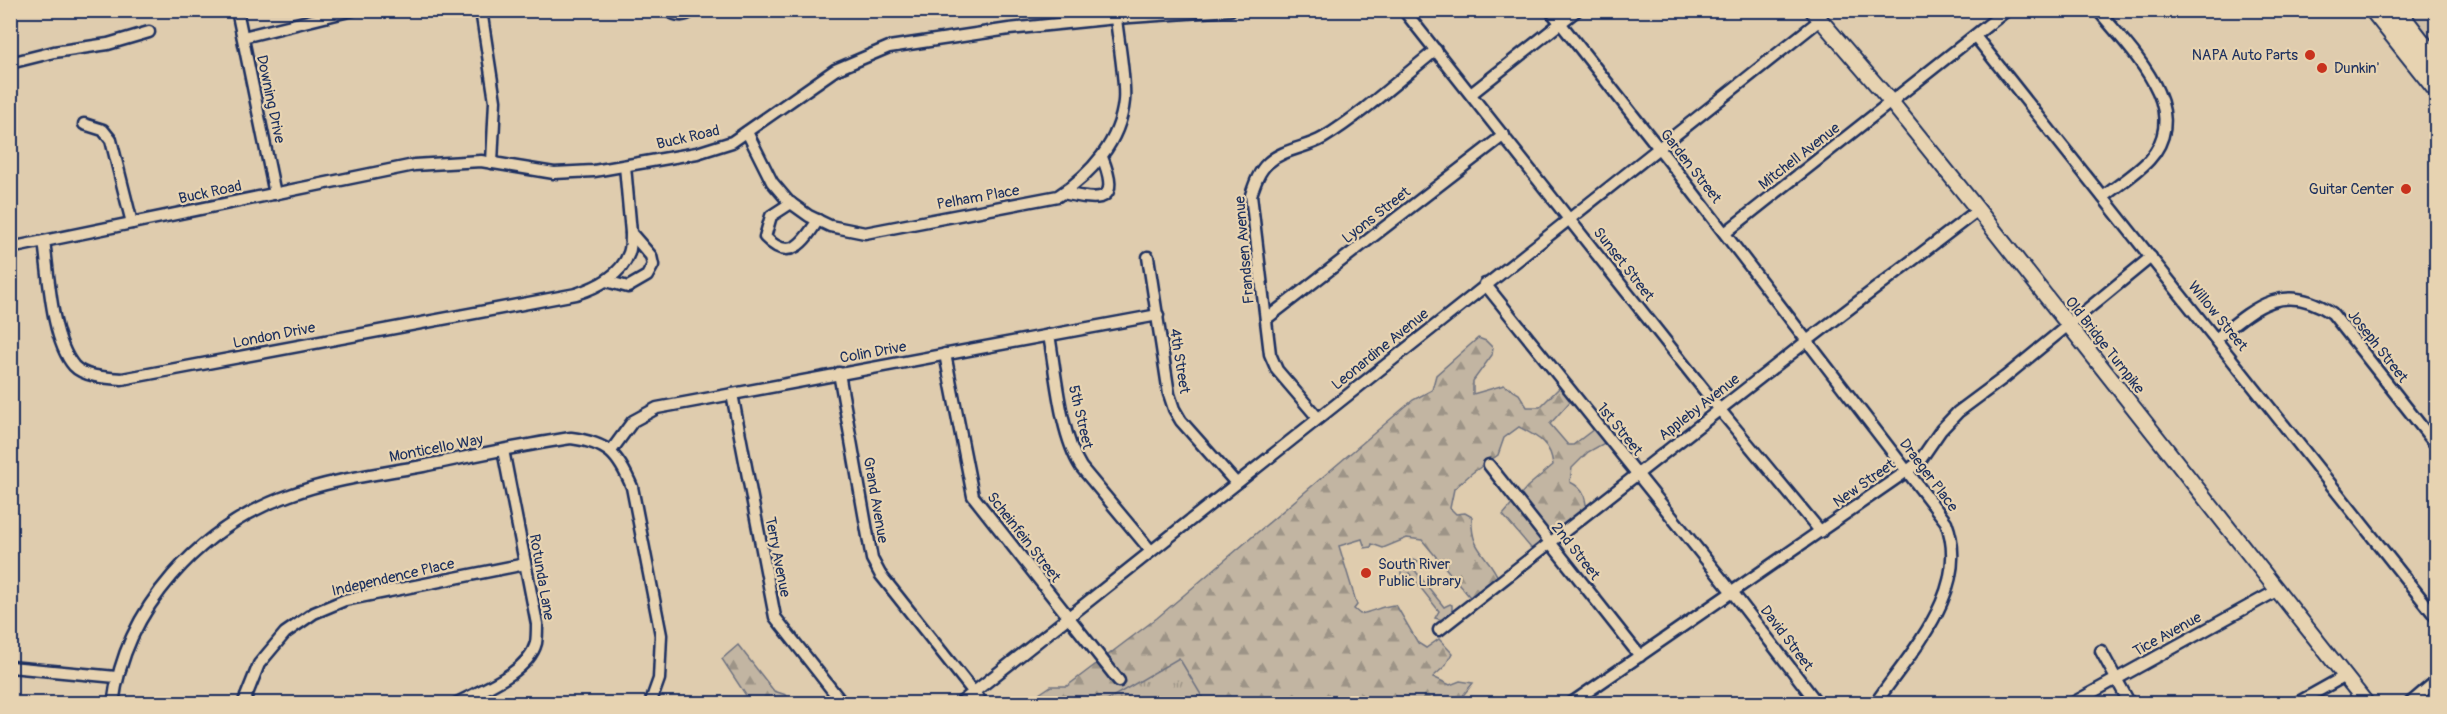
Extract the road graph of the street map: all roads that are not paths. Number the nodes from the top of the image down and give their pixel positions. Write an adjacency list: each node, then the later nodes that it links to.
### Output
1 (237, 10): 19 (street, Downing Drive)
2 (353, 10): 19 (street)
3 (481, 10): 31 (street)
4 (667, 10): 5 (street)
5 (693, 10)
6 (1230, 10): 15 (street, Buck Road)
7 (1550, 10): 16 (street, Garden Street)
8 (1577, 10): 16 (street)
9 (2007, 10): 18 (street, Mitchell Avenue)
10 (2098, 10): 35 (street)
11 (2374, 10): 23 (highway)
12 (2396, 10): 21 (highway)
13 (1406, 14): 20 (street, Sunset Street)
14 (1816, 16): 25 (street, Old Bridge Turnpike); 29 (street, Leonardine Avenue)
15 (1116, 18): 27 (street, Buck Road); 30 (street, Pelham Place)
16 (1560, 24): 24 (street); 29 (street, Garden Street)
17 (149, 32): 22 (street)
18 (1976, 36): 25 (street, Mitchell Avenue); 35 (street, Willow Street)
19 (243, 37): 33 (street, Downing Drive)
20 (1436, 50): 24 (street, Sunset Street); 50 (street, Frandsen Avenue)
21 (2436, 62)
22 (10, 63)
23 (2436, 88)
24 (1471, 94): 28 (street, Sunset Street)
25 (1892, 103): 37 (street, Old Bridge Turnpike); 41 (street, Mitchell Avenue)
26 (84, 124): 40 (street)
27 (747, 132): 32 (street, Buck Road); 36 (street, Pelham Place)
28 (1504, 135): 38 (street, Sunset Street); 50 (street, Lyons Street)
29 (1658, 147): 38 (street, Leonardine Avenue); 41 (street, Garden Street)
30 (1102, 157): 34 (street, Pelham Place); 34 (street)
31 (492, 163): 32 (street, Buck Road); 33 (street, Buck Road)
32 (625, 166): 42 (street, London Drive)
33 (275, 194): 40 (street, Buck Road)
34 (1063, 194): 39 (street, Pelham Place)
35 (2103, 197): 46 (street, Willow Street)
36 (791, 203): 39 (street, Pelham Place); 39 (street)
37 (1978, 210): 51 (street, Old Bridge Turnpike); 54 (street, Appleby Avenue)
38 (1569, 218): 48 (street, Leonardine Avenue); 58 (street, Sunset Street)
39 (818, 220)
40 (132, 223): 43 (street, Buck Road)
41 (1725, 233): 54 (street, Garden Street)
42 (632, 234): 47 (street, London Drive); 47 (street, London Drive)
43 (44, 241): 44 (street); 47 (street, London Drive)
44 (10, 248)
45 (1148, 257): 49 (street, 4th Street)
46 (2151, 257): 51 (street, New Street); 53 (street, Willow Street)
47 (606, 281)
48 (1485, 284): 59 (street, Leonardine Avenue); 65 (street, 1st Street)
49 (1158, 315): 52 (street, Colin Drive); 66 (street, 4th Street)
50 (1266, 320): 59 (street, Frandsen Avenue)
51 (2067, 325): 64 (street, New Street); 71 (street, Old Bridge Turnpike)
52 (1049, 335): 55 (street, Colin Drive); 69 (street, 5th Street)
53 (2217, 338): 60 (street, Joseph Street); 73 (street, Willow Street)
54 (1807, 341): 58 (street, Appleby Avenue); 64 (street, Draeger Place)
55 (945, 354): 56 (street, Colin Drive); 74 (street, Scheinfein Street)
56 (839, 373): 57 (street, Colin Drive); 84 (street, Grand Avenue)
57 (732, 394): 62 (street, Colin Drive); 89 (street, Terry Avenue)
58 (1720, 410): 65 (street, Appleby Avenue); 67 (street, Sunset Street)
59 (1318, 418): 66 (street, Leonardine Avenue)
60 (2436, 445)
61 (503, 450): 62 (street, Monticello Way); 70 (street, Rotunda Lane); 80 (street, Monticello Way)
62 (611, 451): 88 (street)
63 (1489, 465): 68 (street, 2nd Street)
64 (1907, 471): 67 (street, New Street); 94 (street, Draeger Place)
65 (1638, 474): 68 (street, Appleby Avenue); 72 (street, 1st Street)
66 (1236, 483): 69 (street, Leonardine Avenue)
67 (1821, 532): 72 (street, New Street)
68 (1551, 543): 75 (street, Appleby Avenue); 77 (street, 2nd Street)
69 (1151, 551): 74 (street, Leonardine Avenue)
70 (525, 564): 86 (street, Independence Place); 87 (street, Rotunda Lane)
71 (2278, 590): 79 (street, Old Bridge Turnpike); 81 (street, Tice Avenue)
72 (1732, 591): 77 (street, New Street); 93 (street, David Street)
73 (2436, 616)
74 (1068, 617): 82 (street, Scheinfein Street); 84 (street, Leonardine Avenue)
75 (1439, 630)
76 (2101, 651): 81 (street)
77 (1640, 656): 92 (street, New Street)
78 (10, 667): 80 (street)
79 (2345, 676): 97 (street); 98 (street, Old Bridge Turnpike)
80 (116, 677): 85 (street, Monticello Way)
81 (2116, 679): 95 (street, Tice Avenue); 96 (street)
82 (1119, 681)
83 (2436, 681): 99 (street)
84 (974, 692): 90 (street, Leonardine Avenue); 91 (street, Grand Avenue)
85 (113, 704)
86 (243, 704)
87 (455, 704)
88 (650, 704)
89 (843, 704)
90 (959, 704)
91 (983, 704)
92 (1570, 704)
93 (1818, 704)
94 (1875, 704)
95 (2071, 704)
96 (2130, 704)
97 (2295, 704)
98 (2367, 704)
99 (2409, 704)

